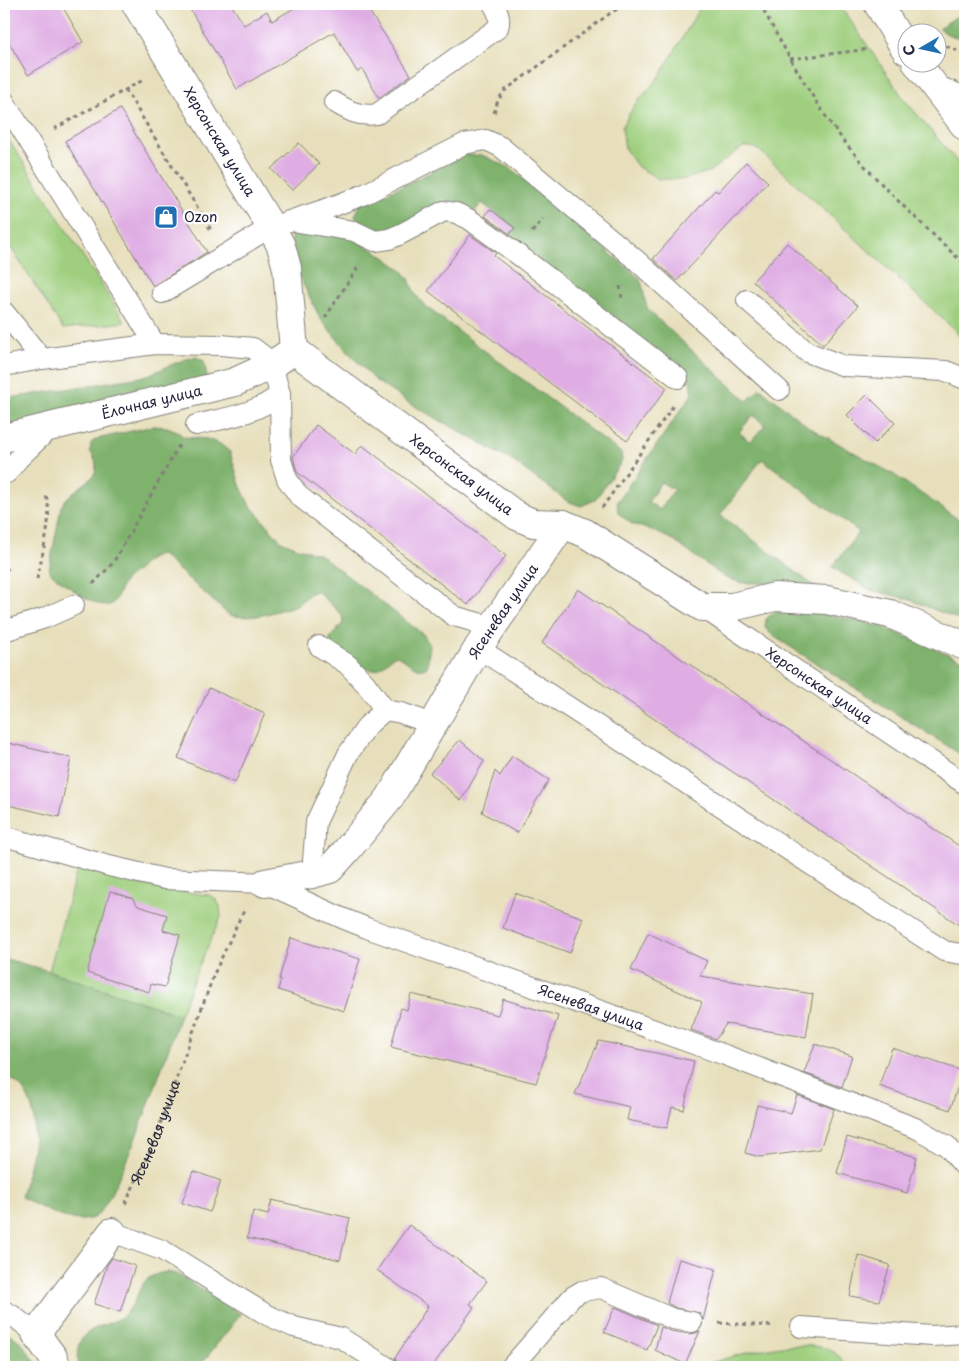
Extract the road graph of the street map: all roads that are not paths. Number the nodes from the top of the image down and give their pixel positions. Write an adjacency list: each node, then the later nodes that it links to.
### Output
1 (136, 4): 11 (street, Херсонская улица)
2 (493, 4): 9 (lane)
3 (878, 4): 4 (street)
4 (896, 32)
5 (923, 72): 10 (street)
6 (931, 72): 7 (lane)
7 (965, 97)
8 (4, 101): 15 (lane)
9 (334, 102)
10 (965, 126)
11 (272, 227): 12 (lane); 16 (street, Херсонская улица); 19 (lane); 21 (lane)
12 (162, 292)
13 (747, 300): 20 (lane)
14 (4, 312): 17 (lane)
15 (155, 344): 16 (lane); 17 (lane)
16 (283, 357): 22 (lane); 23 (street, Ёлочная улица); 27 (street, Херсонская улица)
17 (42, 359): 18 (lane)
18 (4, 366)
19 (678, 378)
20 (965, 379)
21 (779, 390)
22 (280, 394): 24 (lane); 31 (lane)
23 (54, 424): 25 (street, Ёлочная улица); 26 (lane)
24 (196, 425)
25 (4, 438)
26 (7, 473)
27 (574, 528): 29 (street, Херсонская улица); 31 (street, Ясеневая улица)
28 (74, 605): 30 (lane)
29 (702, 607): 33 (street); 36 (lane, Херсонская улица)
30 (4, 631)
31 (485, 638): 35 (street, Ясеневая улица); 40 (lane)
32 (319, 646): 34 (lane)
33 (965, 646)
34 (385, 710): 35 (lane); 38 (lane)
35 (433, 724): 38 (street, Ясеневая улица)
36 (965, 784)
37 (4, 836): 39 (lane)
38 (312, 874): 39 (street, Ясеневая улица)
39 (265, 883): 41 (lane, Ясеневая улица)
40 (965, 952)
41 (965, 1167)
42 (112, 1232): 46 (street); 49 (lane)
43 (4, 1311): 46 (lane)
44 (692, 1322): 50 (lane)
45 (801, 1327): 47 (lane)
46 (36, 1334): 48 (street)
47 (965, 1334)
48 (57, 1367)
49 (387, 1367)
50 (511, 1367)

